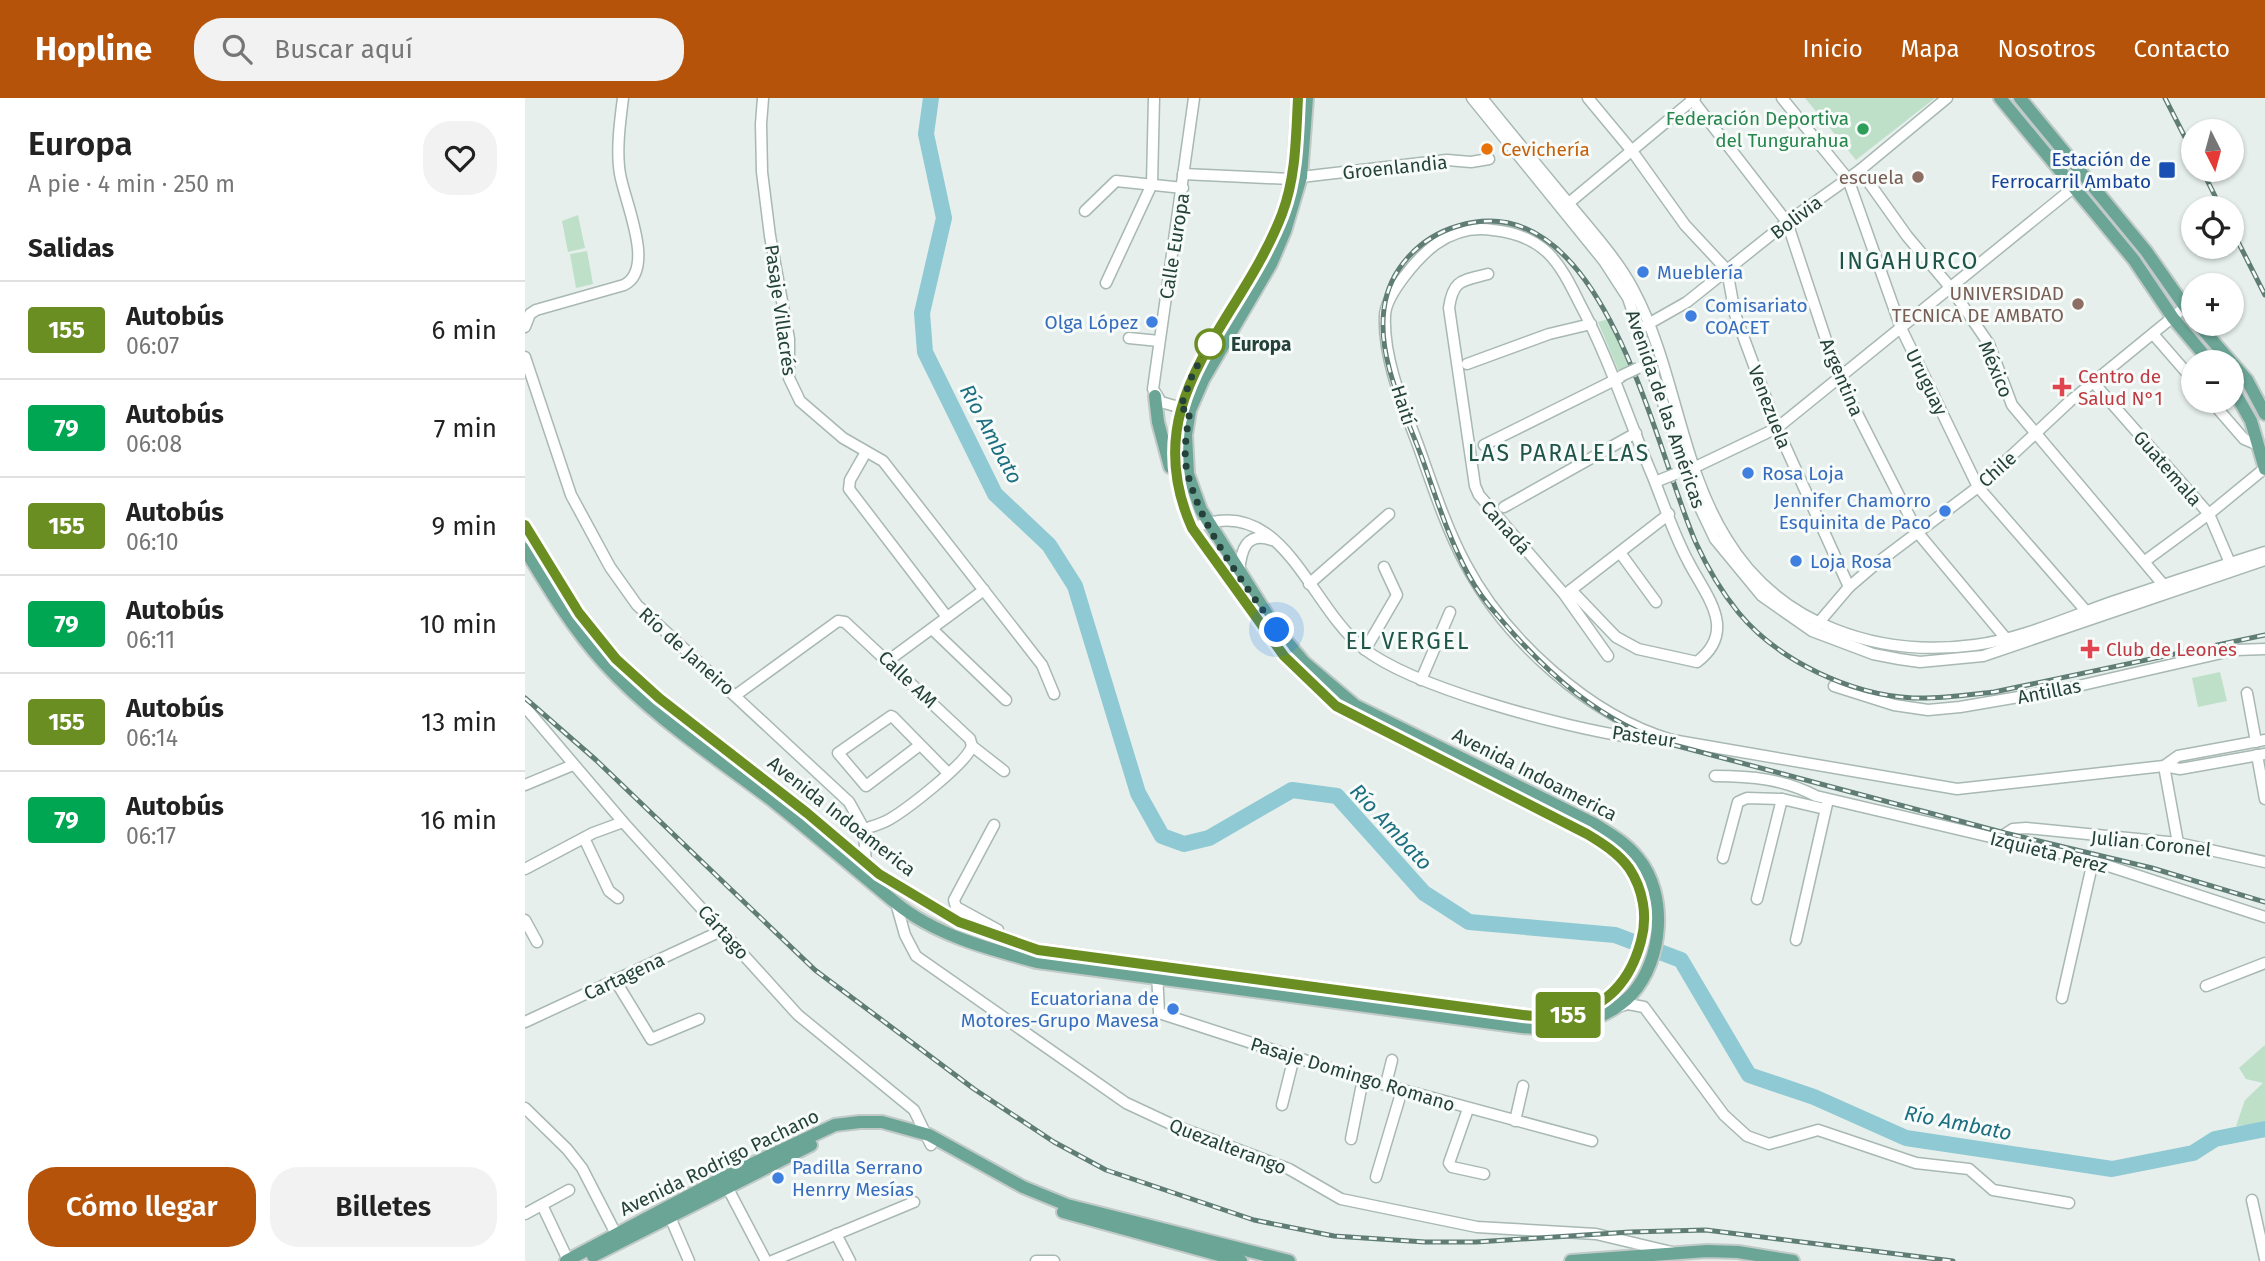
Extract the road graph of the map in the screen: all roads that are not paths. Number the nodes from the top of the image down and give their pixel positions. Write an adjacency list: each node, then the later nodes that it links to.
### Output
1 (623, 98): 36 (street)
2 (763, 98): 60 (street, Pasaje Villacrés)
3 (1154, 98): 21 (street)
4 (1194, 98): 18 (street, Calle Europa)
5 (1298, 98): 19 (main road, Avenida Indoamerica)
6 (1307, 98): 19 (main road, Avenida Indoamerica)
7 (1472, 98): 24 (street, Avenida de las Américas)
8 (1482, 98): 24 (street, Avenida de las Américas)
9 (1588, 98): 15 (street)
10 (1782, 98): 20 (street, Uruguay)
11 (1947, 98): 17 (street, Bolivia)
12 (2000, 98): 23 (main road)
13 (2020, 98): 31 (main road)
14 (1693, 99): 15 (street); 26 (street, Argentina)
15 (1632, 151): 24 (street); 27 (street)
16 (1489, 159): 19 (street, Groenlandia)
17 (1860, 170): 20 (street, Bolivia); 30 (street, México)
18 (1184, 174): 19 (street, Groenlandia); 22 (street, Calle Europa)
19 (1296, 178): 52 (main road, Avenida Indoamerica)
20 (1848, 179): 26 (street, Bolivia); 37 (street, Uruguay)
21 (1152, 184): 22 (street); 25 (street); 29 (street)
22 (1183, 188): 41 (street, Calle Europa)
23 (2073, 188): 30 (street); 33 (main road)
24 (1565, 206): 35 (street, Avenida de las Américas)
25 (1085, 211)
26 (1787, 222): 27 (street, Bolivia); 47 (street, Argentina)
27 (1727, 270): 35 (street, Bolivia); 55 (street, Venezuela)
28 (1487, 274): 87 (street, Canadá)
29 (1106, 283)
30 (1950, 287): 37 (street); 57 (street, México)
31 (2181, 303)
32 (2181, 315): 33 (street, Chile)
33 (2173, 318): 38 (street, Chile); 42 (main road)
34 (1591, 324): 44 (street); 48 (street, Haití); 107 (street, Haití)
35 (1644, 326): 45 (street, Avenida de las Américas); 62 (street, Avenida de las Américas)
36 (525, 327)
37 (1901, 328): 47 (street); 65 (street, Uruguay)
38 (2153, 334): 46 (street); 49 (street, Chile)
39 (2208, 336): 54 (main road)
40 (1129, 338): 41 (street)
41 (1159, 341): 50 (street, Calle Europa)
42 (2200, 350)
43 (525, 358): 104 (street, Río de Janeiro)
44 (1467, 364)
45 (1651, 364): 48 (street, bridge); 62 (street, Avenida de las Américas)
46 (2181, 366)
47 (1837, 376): 55 (street); 73 (street, Argentina)
48 (1619, 378): 56 (street, Haití); 59 (street)
49 (2093, 382): 57 (street, Chile); 69 (street, Guatemala)
50 (1155, 396): 52 (street); 63 (main road)
51 (2244, 406): 58 (main road)
52 (1185, 410): 63 (main road, Avenida Indoamerica); 70 (main road, Avenida Indoamerica)
53 (2221, 413): 58 (street)
54 (2265, 414)
55 (1777, 428): 62 (street); 84 (street, Venezuela)
56 (1636, 433): 64 (street); 66 (street)
57 (2034, 434): 65 (street, Chile); 79 (street, México)
58 (2258, 444): 61 (main road)
59 (1484, 446)
60 (866, 452): 86 (street, Pasaje Villacrés); 91 (street)
61 (2265, 468): 69 (street)
62 (1690, 469): 64 (street, bridge); 92 (street, Avenida de las Américas)
63 (1177, 477): 72 (main road, Avenida Indoamerica)
64 (1658, 482): 68 (street)
65 (1978, 487): 73 (street, Chile); 89 (street, Uruguay)
66 (1504, 507)
67 (1389, 514): 83 (street)
68 (1669, 514): 77 (street); 87 (street)
69 (2209, 514): 79 (street); 80 (street, Guatemala)
70 (1206, 522): 72 (street, Pasteur); 74 (street, Pasteur); 82 (main road, Avenida Indoamerica)
71 (525, 525): 132 (main road, Avenida Indoamerica)
72 (1192, 528): 124 (main road, Avenida Indoamerica)
73 (1918, 533): 84 (street, Chile); 94 (street, Argentina)
74 (1279, 543): 82 (street); 83 (street, Pasteur)
75 (525, 550): 132 (main road, Avenida Indoamerica)
76 (2265, 552): 80 (street, Avenida de las Américas)
77 (1621, 554): 87 (street); 88 (street)
78 (2265, 560): 85 (street, Avenida de las Américas)
79 (2145, 561): 85 (street, México)
80 (2230, 563): 85 (street, Avenida de las Américas)
81 (1384, 567): 97 (street)
82 (1239, 574): 124 (main road, Avenida Indoamerica)
83 (1309, 584): 97 (street, Pasteur)
84 (1849, 587): 92 (street, Chile)
85 (2166, 589): 89 (street, Avenida de las Américas); 95 (street, Avenida de las Américas)
86 (983, 590): 91 (street); 103 (street, Pasaje Villacrés)
87 (1567, 592): 98 (street, Canadá)
88 (1656, 602)
89 (2086, 611): 94 (street, Avenida de las Américas)
90 (1450, 612): 100 (street)
91 (947, 617): 93 (street)
92 (1815, 628): 94 (street, Avenida de las Américas); 95 (street, Avenida de las Américas)
93 (932, 629): 99 (street); 105 (street)
94 (2005, 638): 95 (street, Argentina)
95 (2013, 648)
96 (2265, 649): 101 (street, Antillas)
97 (1365, 650): 100 (street, Pasteur)
98 (1608, 656)
99 (889, 660): 104 (street, Calle AM); 110 (street, Calle AM)
100 (1421, 680): 107 (street, Pasteur)
101 (1834, 686)
102 (2247, 693): 108 (street)
103 (1054, 694)
104 (736, 695): 123 (street, Río de Janeiro)
105 (1006, 700)
106 (525, 707): 112 (street, Cártago)
107 (1672, 740): 113 (street, Pasteur)
108 (2260, 741): 113 (street)
109 (920, 745): 109 (street); 115 (street)
110 (972, 746): 114 (street, Calle AM); 115 (street)
111 (2261, 754): 113 (street); 119 (street)
112 (573, 765): 117 (street); 121 (street, Cártago)
113 (2164, 766): 127 (street)
114 (1004, 771)
115 (948, 773): 123 (street)
116 (1715, 776): 120 (street)
117 (525, 785)
118 (1782, 799): 120 (street); 128 (street); 134 (street)
119 (2265, 799)
120 (1827, 804): 126 (street, Izquieta Perez); 139 (street)
121 (623, 822): 125 (street); 138 (street, Cártago)
122 (994, 825): 141 (street)
123 (864, 829): 132 (street, Río de Janeiro)
124 (1591, 829): 146 (main road, Avenida Indoamerica)
125 (584, 838): 131 (street); 133 (street)
126 (1996, 840): 127 (street, Julian Coronel); 129 (street, Izquieta Perez)
127 (2178, 843): 130 (street, Julian Coronel)
128 (1723, 858)
129 (2093, 861): 136 (street, Izquieta Perez); 147 (street)
130 (2265, 862)
131 (525, 869)
132 (864, 870): 135 (main road, Avenida Indoamerica); 141 (main road, Avenida Indoamerica)
133 (618, 898)
134 (1757, 899)
135 (896, 903): 143 (main road, Avenida Indoamerica); 176 (street, Quezalterango)
136 (2265, 917)
137 (525, 920): 140 (street)
138 (723, 930): 144 (street, Cartagena); 162 (street, Cártago)
139 (1797, 940)
140 (537, 942)
141 (1105, 960): 143 (main road, Avenida Indoamerica)
142 (2265, 963): 145 (street)
143 (1157, 974): 146 (main road, Avenida Indoamerica); 148 (main road, Avenida Indoamerica); 151 (street, Pasaje Domingo Romano)
144 (615, 980): 149 (street); 150 (street, Cartagena)
145 (2206, 986)
146 (1627, 990): 148 (main road, Avenida Indoamerica)
147 (2062, 998)
148 (1611, 1009): 170 (street)
149 (699, 1019)
150 (525, 1022)
151 (1294, 1057): 153 (street, Pasaje Domingo Romano); 157 (street)
152 (1392, 1060): 154 (street)
153 (1363, 1079): 154 (street, Pasaje Domingo Romano); 161 (street)
154 (1386, 1084): 156 (street, Pasaje Domingo Romano)
155 (1523, 1086): 160 (street)
156 (1402, 1090): 159 (street, Pasaje Domingo Romano); 165 (street)
157 (1282, 1105)
158 (525, 1108): 174 (street)
159 (1468, 1109): 160 (street, Pasaje Domingo Romano); 164 (street)
160 (1515, 1121): 163 (street, Pasaje Domingo Romano)
161 (1351, 1139)
162 (930, 1140): 166 (main road, Avenida Rodrigo Pachano); 186 (main road, Avenida Rodrigo Pachano); 187 (main road, Avenida Rodrigo Pachano)
163 (1592, 1141)
164 (1484, 1174)
165 (1376, 1177)
166 (725, 1183): 173 (main road, Avenida Rodrigo Pachano); 174 (main road, Avenida Rodrigo Pachano); 182 (street)
167 (569, 1190): 171 (street)
168 (2252, 1200): 177 (street)
169 (914, 1202): 175 (street)
170 (2069, 1203)
171 (542, 1205): 172 (street); 180 (street)
172 (525, 1214)
173 (670, 1217): 178 (main road, Avenida Rodrigo Pachano); 181 (street)
174 (617, 1234): 180 (main road, Avenida Rodrigo Pachano)
175 (837, 1234): 183 (street); 184 (street)
176 (1678, 1258): 188 (main road); 189 (main road); 190 (main road)
177 (2265, 1259)
178 (587, 1260)
179 (1052, 1260): 185 (street)
180 (567, 1261)
181 (689, 1261)
182 (766, 1261)
183 (772, 1261)
184 (850, 1261)
185 (1036, 1261)
186 (1241, 1261)
187 (1289, 1261)
188 (1571, 1261)
189 (1750, 1261)
190 (1793, 1261)

